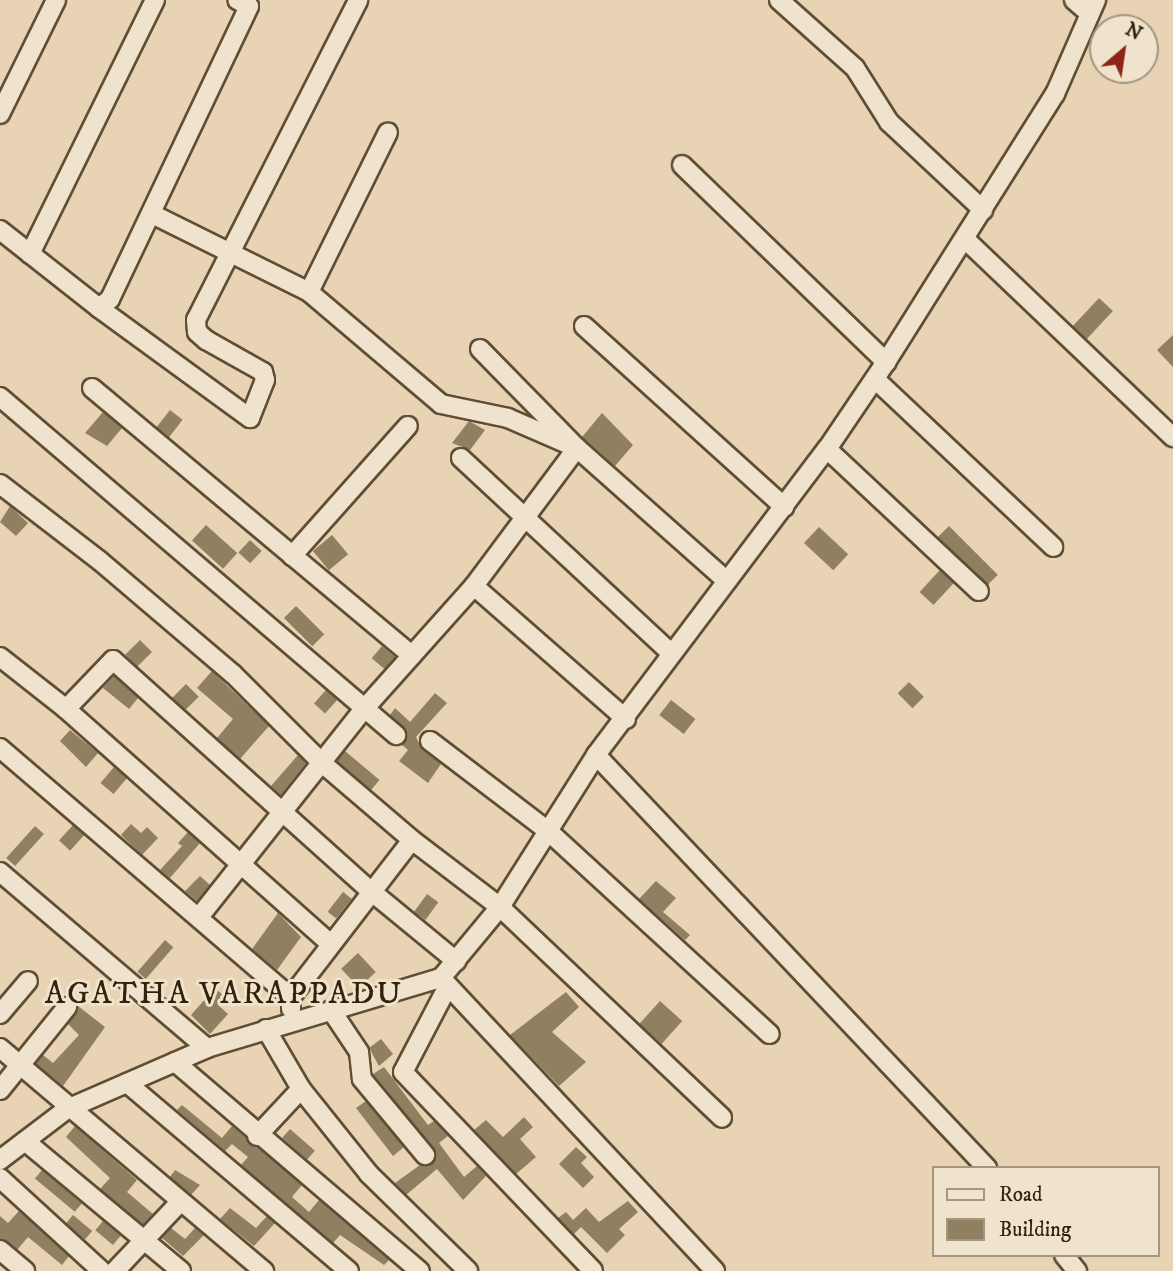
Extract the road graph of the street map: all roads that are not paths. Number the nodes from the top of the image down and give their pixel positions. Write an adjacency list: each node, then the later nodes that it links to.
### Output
1 (56, 0): 8 (street)
2 (155, 0): 16 (street)
3 (358, 0): 15 (street)
4 (779, 0): 11 (street)
5 (1074, 0): 7 (street)
6 (246, 2): 12 (street)
7 (1092, 6): 11 (street)
8 (0, 114)
9 (388, 132): 17 (street)
10 (682, 165): 21 (street)
11 (983, 210): 14 (street)
12 (152, 214): 15 (street); 18 (street)
13 (0, 230): 16 (street)
14 (966, 240): 21 (street); 26 (street)
15 (229, 252): 17 (street); 18 (street)
16 (30, 254): 18 (street)
17 (309, 292): 27 (street)
18 (99, 308)
19 (584, 326): 31 (street)
20 (480, 349): 27 (street)
21 (886, 362): 22 (street)
22 (875, 379): 28 (street); 33 (street)
23 (92, 388): 34 (street)
24 (0, 397): 42 (street)
25 (408, 426): 34 (street)
26 (1173, 438)
27 (577, 448): 32 (street); 35 (street)
28 (827, 449): 31 (street); 37 (street)
29 (461, 458): 32 (street)
30 (0, 484): 48 (street)
31 (783, 506): 35 (street)
32 (524, 521): 36 (street); 38 (street)
33 (1053, 547)
34 (292, 556): 39 (street)
35 (727, 581): 38 (street)
36 (474, 586): 39 (street); 43 (street)
37 (979, 591)
38 (670, 652): 43 (street)
39 (412, 656): 42 (street)
40 (0, 657): 41 (street)
41 (66, 709): 49 (street); 52 (street)
42 (364, 709): 44 (street); 48 (street)
43 (626, 719): 47 (street)
44 (396, 736)
45 (430, 741): 50 (street)
46 (0, 748): 56 (street)
47 (596, 755): 50 (street); 81 (street)
48 (321, 763): 49 (street); 51 (street)
49 (282, 811): 52 (street); 54 (street)
50 (547, 830): 55 (street); 67 (street)
51 (412, 840): 54 (street); 55 (street)
52 (240, 865): 56 (street); 57 (street)
53 (0, 872): 69 (street)
54 (372, 892): 57 (street); 58 (street)
55 (500, 907): 58 (street); 76 (street)
56 (199, 917): 61 (street)
57 (331, 944): 61 (street)
58 (456, 961): 60 (street)
59 (28, 981): 64 (street)
60 (445, 982): 63 (street); 95 (street); 96 (street)
61 (291, 996): 65 (street)
62 (67, 1007): 71 (street)
63 (331, 1010): 65 (street); 79 (street)
64 (0, 1014)
65 (292, 1021): 66 (street)
66 (267, 1029): 69 (street); 73 (street)
67 (769, 1034)
68 (0, 1048): 71 (street)
69 (207, 1048): 70 (street)
70 (175, 1062): 72 (street); 77 (street)
71 (20, 1067): 74 (street); 75 (street)
72 (127, 1083): 75 (street); 92 (street)
73 (301, 1089): 77 (street); 94 (street)
74 (0, 1090)
75 (67, 1109): 78 (street); 83 (street)
76 (722, 1118)
77 (257, 1136): 93 (street)
78 (25, 1141): 80 (street); 84 (street)
79 (425, 1155)
80 (0, 1160)
81 (985, 1166)
82 (0, 1178): 88 (street)
83 (179, 1203): 84 (street); 91 (street)
84 (144, 1240): 89 (street); 90 (street)
85 (0, 1250): 87 (street)
86 (1066, 1257): 97 (street)
87 (25, 1271)
88 (102, 1271)
89 (114, 1271)
90 (181, 1271)
91 (264, 1271)
92 (349, 1271)
93 (420, 1271)
94 (468, 1271)
95 (593, 1271)
96 (715, 1271)
97 (1077, 1271)

